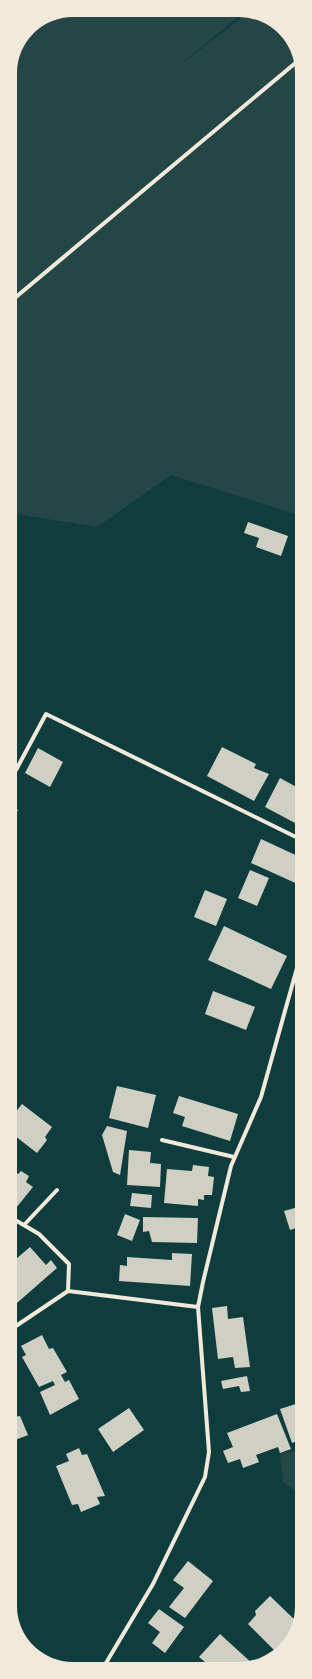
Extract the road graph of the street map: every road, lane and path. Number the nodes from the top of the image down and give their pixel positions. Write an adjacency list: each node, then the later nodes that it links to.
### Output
1 (295, 64): 2 (street)
2 (17, 296)
3 (17, 768): 4 (street)
4 (295, 837)
5 (295, 975): 7 (street)
6 (162, 1140): 7 (street)
7 (234, 1157): 12 (street)
8 (57, 1190): 10 (street)
9 (17, 1220): 10 (street)
10 (24, 1225): 11 (street)
11 (68, 1291): 12 (street); 13 (street)
12 (198, 1307): 14 (street)
13 (17, 1325)
14 (107, 1662)

